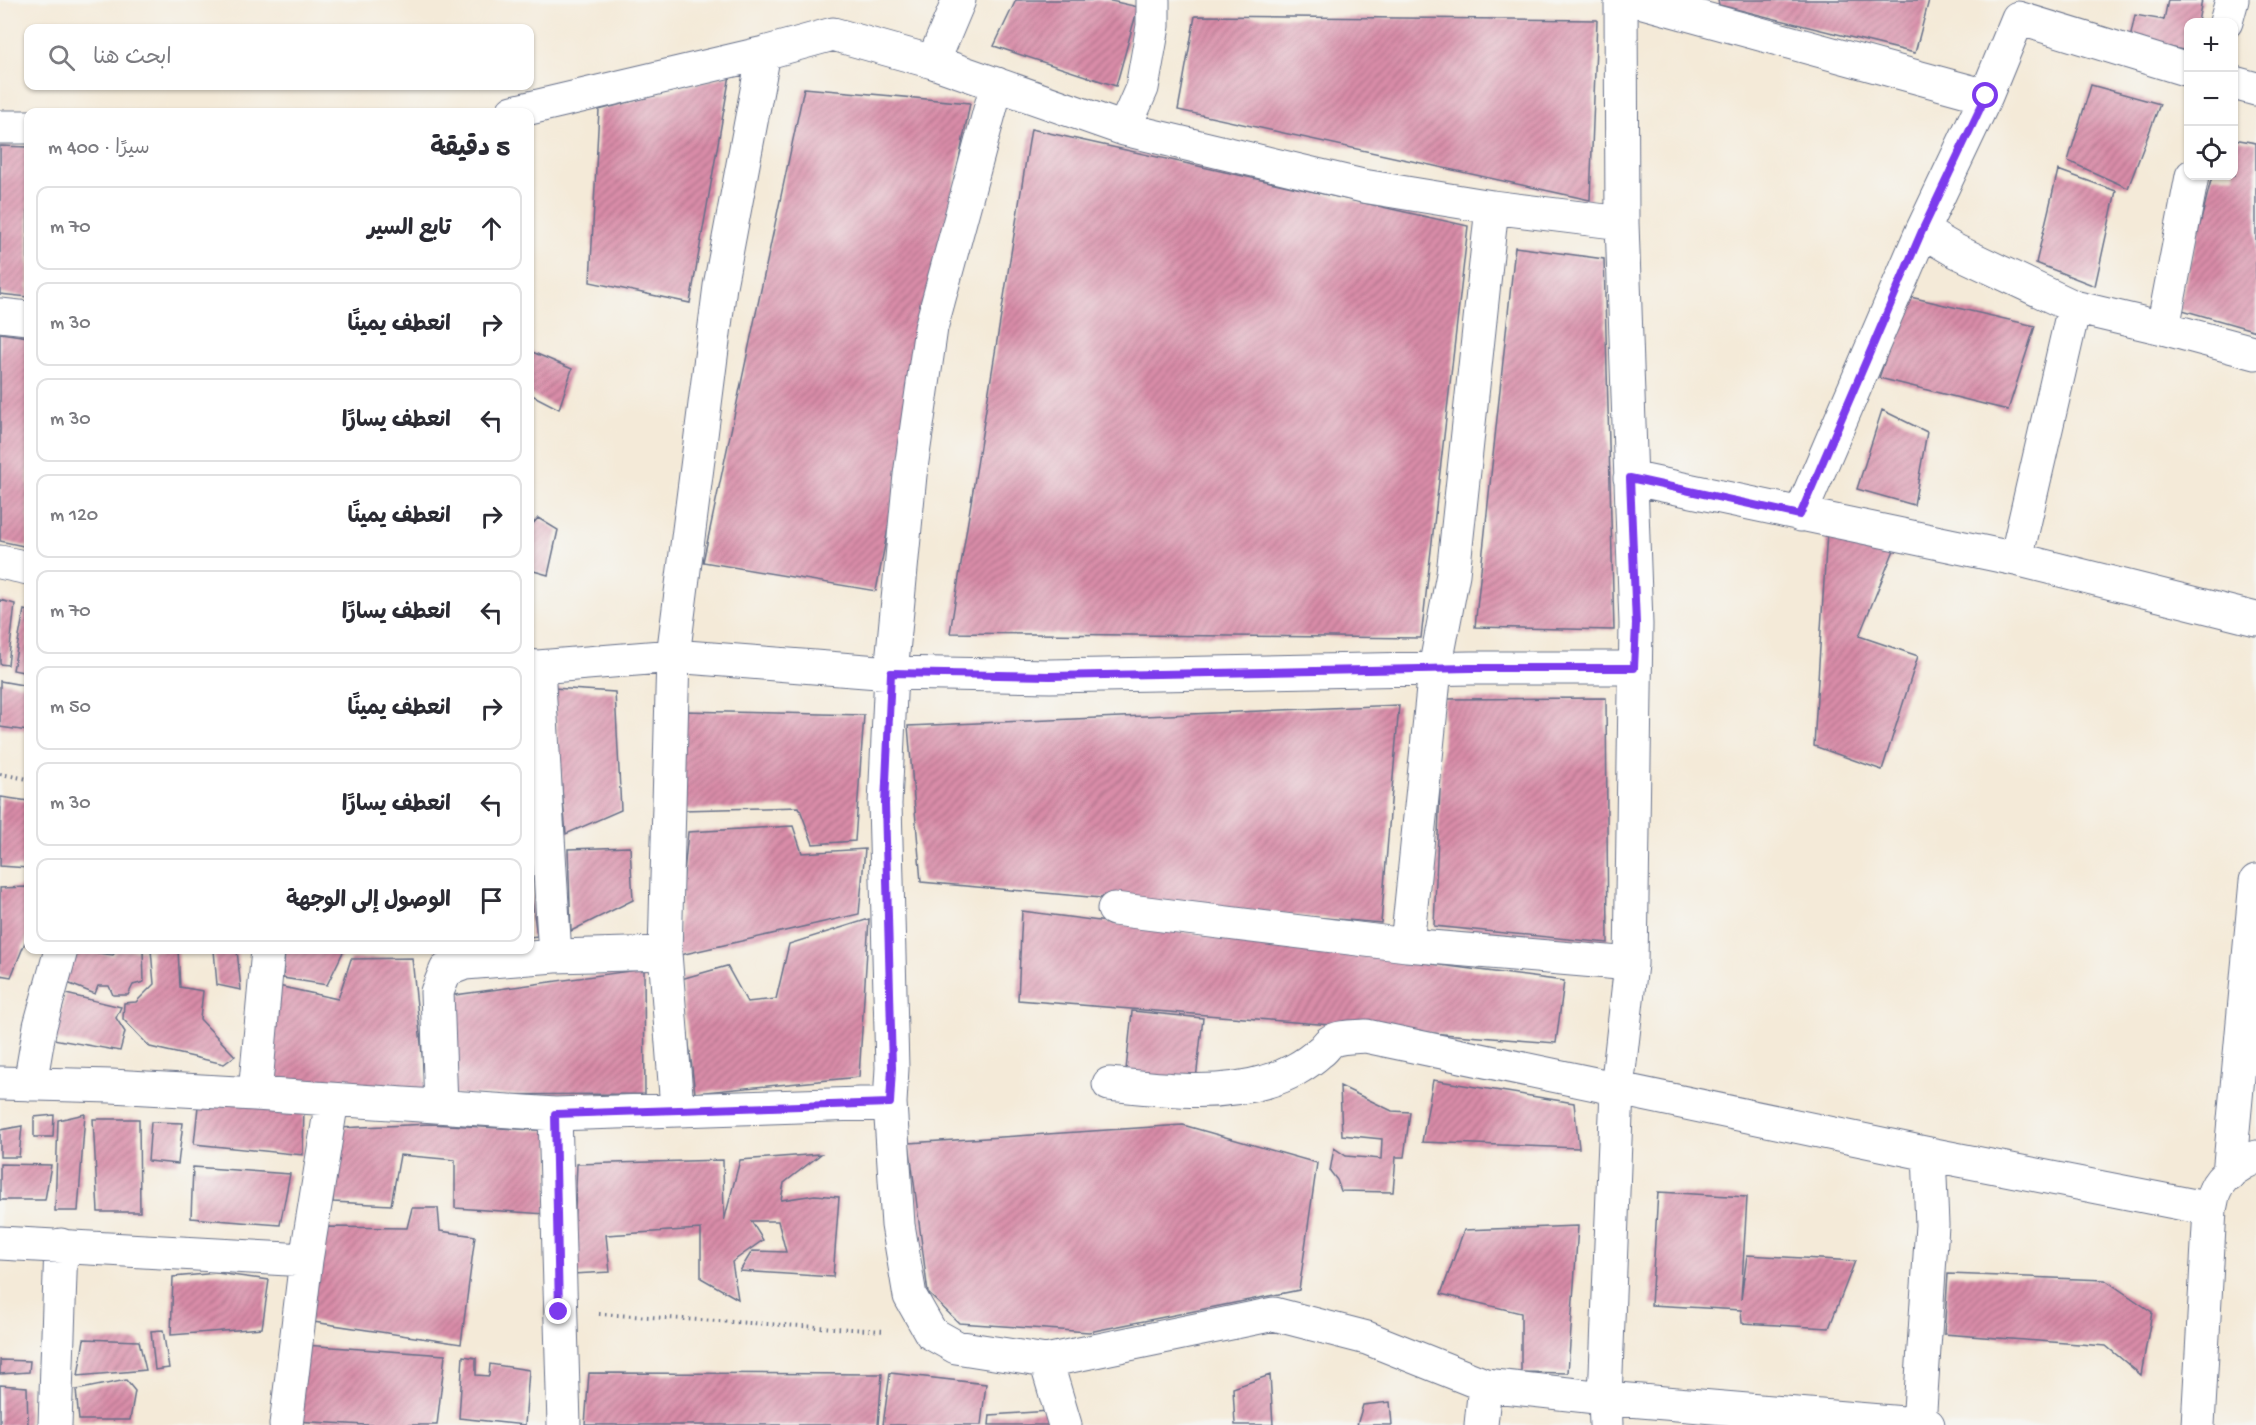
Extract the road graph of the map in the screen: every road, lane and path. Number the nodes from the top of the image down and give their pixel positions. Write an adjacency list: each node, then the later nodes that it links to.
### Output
1 (959, 0): 9 (street)
2 (1153, 0): 18 (street)
3 (1621, 0): 21 (street)
4 (1636, 0): 14 (street)
5 (2232, 0): 7 (street)
6 (2020, 9): 10 (street); 14 (street)
7 (2227, 18)
8 (764, 53): 9 (street); 15 (street); 34 (street)
9 (933, 62): 11 (street)
10 (2184, 69)
11 (997, 84): 18 (street); 38 (street)
12 (2238, 84): 13 (street)
13 (2256, 89)
14 (1986, 96): 22 (street)
15 (529, 108)
16 (0, 127): 17 (street)
17 (24, 127)
18 (1124, 129): 20 (street)
19 (2191, 180): 26 (street)
20 (1492, 207): 21 (street); 37 (street)
21 (1622, 223): 28 (street)
22 (1922, 231): 23 (street); 29 (street)
23 (2074, 307): 26 (street); 30 (street)
24 (0, 315): 25 (street)
25 (24, 318)
26 (2163, 327): 27 (street)
27 (2256, 353)
28 (1630, 478): 29 (street); 36 (street)
29 (1800, 515): 30 (street)
30 (2016, 559): 33 (street)
31 (0, 562): 32 (street)
32 (24, 567)
33 (2256, 619)
34 (673, 656): 35 (street); 38 (street); 44 (street)
35 (534, 667): 47 (street)
36 (1634, 668): 37 (street); 48 (street)
37 (1435, 669): 38 (street); 43 (street)
38 (891, 673): 54 (street)
39 (0, 774): 40 (path)
40 (24, 778)
41 (2256, 881): 60 (street)
42 (1114, 909): 43 (street)
43 (1407, 945): 48 (street)
44 (665, 953): 47 (street); 56 (street)
45 (60, 954): 49 (street)
46 (268, 954): 52 (street)
47 (555, 956): 55 (street)
48 (1631, 964): 51 (street)
49 (15, 1084): 52 (street)
50 (1108, 1084): 51 (street)
51 (1617, 1089): 58 (street); 69 (street)
52 (255, 1094): 53 (street)
53 (333, 1100): 55 (street); 64 (street)
54 (890, 1103): 56 (street); 66 (street)
55 (441, 1106): 57 (street)
56 (678, 1108): 57 (street)
57 (555, 1114): 65 (street)
58 (1929, 1154): 61 (street); 75 (street)
59 (2256, 1157): 60 (street)
60 (2229, 1174): 61 (street)
61 (2210, 1209): 76 (street)
62 (0, 1243): 63 (street)
63 (61, 1245): 64 (street); 70 (street)
64 (306, 1260): 71 (street)
65 (559, 1312): 66 (path); 72 (street)
66 (931, 1333): 67 (street)
67 (1046, 1361): 68 (street); 73 (street)
68 (1485, 1386): 69 (street); 74 (street)
69 (1605, 1411): 75 (street)
70 (56, 1425)
71 (286, 1425)
72 (564, 1425)
73 (1065, 1425)
74 (1481, 1425)
75 (1922, 1425)
76 (2198, 1425)

